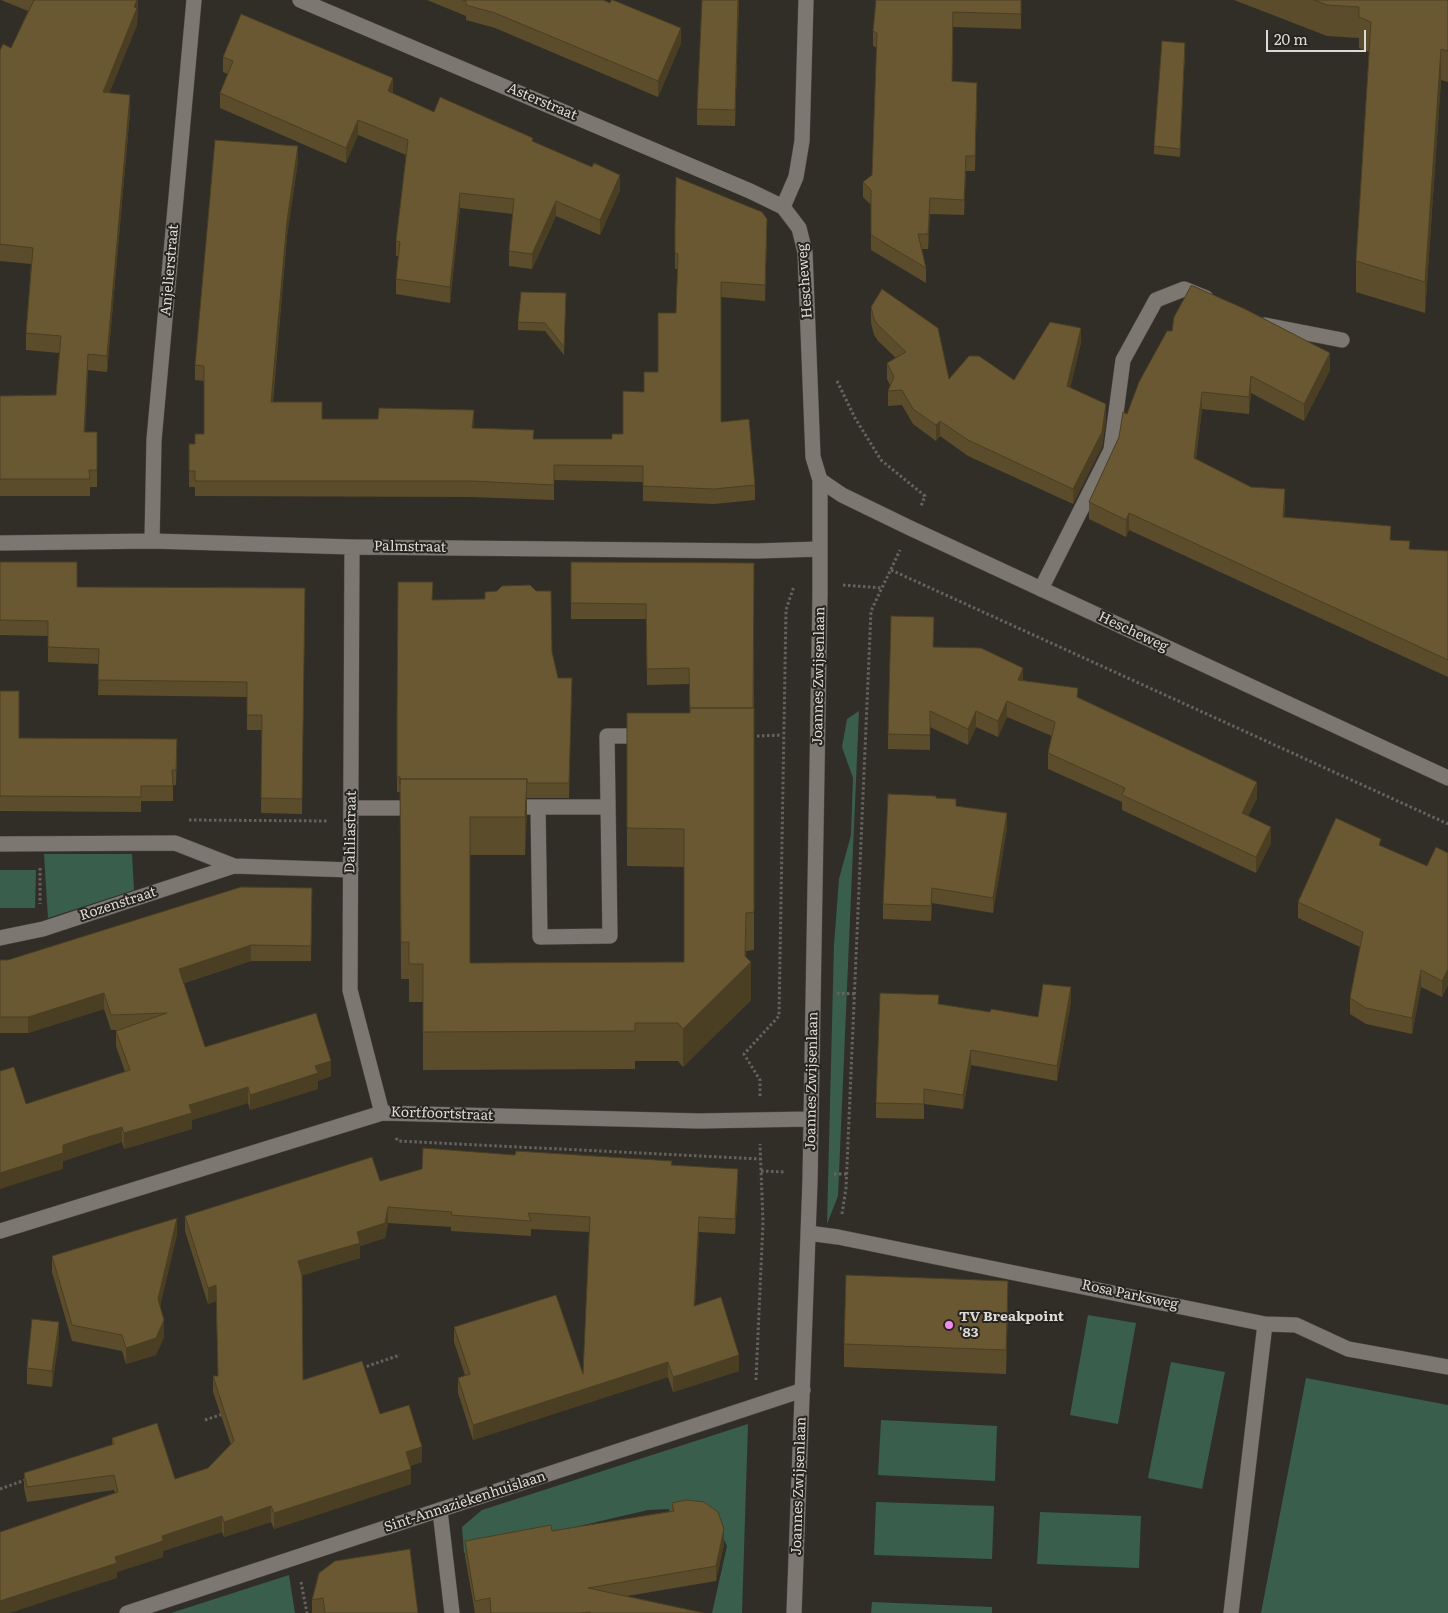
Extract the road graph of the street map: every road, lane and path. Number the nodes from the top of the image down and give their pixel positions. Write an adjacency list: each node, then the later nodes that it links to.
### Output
1 (194, 0): 11 (street, Anjelierstraat)
2 (300, 0): 4 (street, Asterstraat)
3 (806, 0): 4 (street)
4 (783, 207): 8 (street, Hescheweg)
5 (1218, 304): 17 (street)
6 (1251, 319): 7 (street)
7 (1342, 340)
8 (809, 359): 9 (street, Hescheweg); 10 (path)
9 (820, 480): 10 (street, Hescheweg); 14 (street, Hescheweg)
10 (910, 528): 15 (path); 17 (street, Hescheweg)
11 (152, 541): 12 (street, Palmstraat); 13 (street, Palmstraat)
12 (0, 543)
13 (352, 547): 14 (street, Palmstraat); 26 (street, Dahliastraat)
14 (820, 549): 35 (street, Joannes Zwijsenlaan)
15 (891, 570): 28 (path); 40 (path)
16 (795, 582): 18 (path)
17 (1041, 589): 21 (street, Hescheweg)
18 (782, 735): 20 (path); 36 (path)
19 (667, 736): 24 (street)
20 (757, 736)
21 (1448, 778)
22 (489, 807): 23 (street)
23 (538, 807): 24 (street); 24 (street)
24 (608, 807)
25 (440, 808): 26 (street)
26 (352, 815): 27 (path); 31 (street, Dahliastraat)
27 (185, 820)
28 (1448, 824)
29 (7, 844): 30 (street, Rozenstraat); 32 (path)
30 (234, 866): 31 (street, Rozenstraat); 32 (street, Rozenstraat)
31 (351, 870): 34 (street, Dahliastraat)
32 (44, 929): 33 (street, Rozenstraat)
33 (0, 938)
34 (382, 1113): 36 (street, Kortfoortstraat); 37 (path); 38 (street, Kortfoortstraat)
35 (811, 1119): 36 (street, Kortfoortstraat); 39 (street, Joannes Zwijsenlaan)
36 (760, 1120): 37 (path)
37 (761, 1159): 46 (path)
38 (0, 1231)
39 (808, 1233): 40 (street, Rosa Parksweg); 45 (street, Joannes Zwijsenlaan)
40 (838, 1237): 41 (street, Rosa Parksweg)
41 (1266, 1324): 43 (street, Rosa Parksweg); 57 (street)
42 (400, 1356): 44 (path)
43 (1448, 1367)
44 (354, 1371)
45 (803, 1390): 46 (street, Sint-Annaziekenhuislaan); 56 (street, Joannes Zwijsenlaan)
46 (755, 1404): 51 (street, Sint-Annaziekenhuislaan)
47 (233, 1411): 48 (path)
48 (205, 1420)
49 (35, 1477): 50 (path)
50 (0, 1488)
51 (440, 1511): 52 (street, Sint-Annaziekenhuislaan); 55 (street)
52 (294, 1558): 53 (street, Sint-Annaziekenhuislaan); 54 (path)
53 (128, 1613)
54 (307, 1613)
55 (452, 1613)
56 (794, 1613)
57 (1231, 1613)

